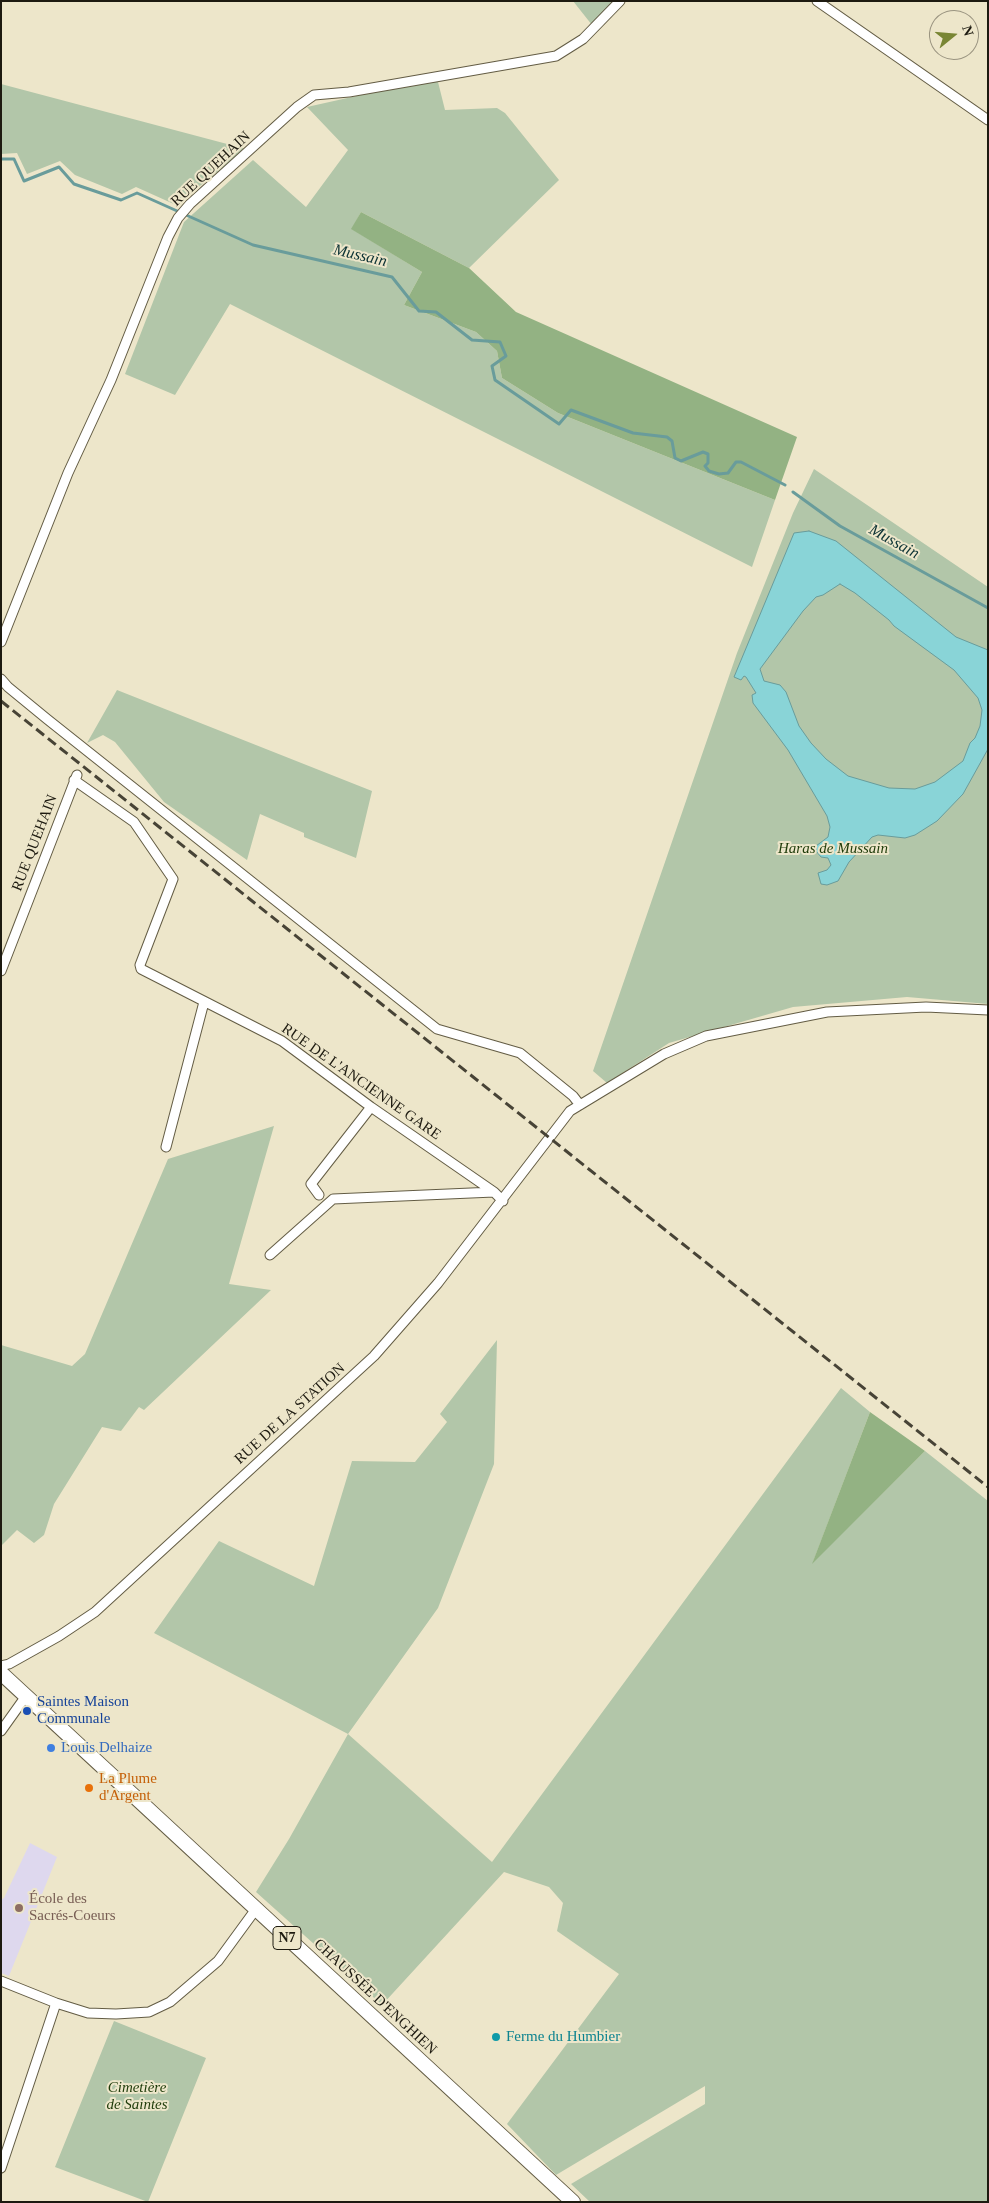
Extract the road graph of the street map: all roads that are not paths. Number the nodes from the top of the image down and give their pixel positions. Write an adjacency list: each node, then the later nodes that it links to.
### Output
1 (620, 1): 4 (street, RUE QUEHAIN)
2 (816, 1): 3 (street)
3 (988, 120)
4 (1, 642)
5 (1, 678): 10 (street)
6 (76, 777): 7 (street, RUE QUEHAIN); 8 (street, RUE DE L'ANCIENNE GARE)
7 (1, 971)
8 (204, 1002): 11 (street, RUE DE L'ANCIENNE GARE); 12 (street)
9 (988, 1010): 10 (street, RUE DE LA STATION)
10 (580, 1105): 15 (street, RUE DE LA STATION)
11 (371, 1107): 13 (street, RUE DE L'ANCIENNE GARE); 14 (street)
12 (166, 1147)
13 (494, 1192): 15 (street, RUE DE L'ANCIENNE GARE); 16 (street)
14 (319, 1195)
15 (503, 1201): 17 (street, RUE DE LA STATION)
16 (270, 1255)
17 (1, 1666)
18 (1, 1673): 19 (main road, CHAUSSÉE D'ENGHIEN / N7)
19 (26, 1696): 20 (street); 21 (main road, CHAUSSÉE D'ENGHIEN / N7)
20 (1, 1731)
21 (256, 1909): 23 (street); 25 (main road, CHAUSSÉE D'ENGHIEN / N7)
22 (1, 1981): 23 (street)
23 (56, 2002): 24 (street)
24 (1, 2168)
25 (573, 2202)

